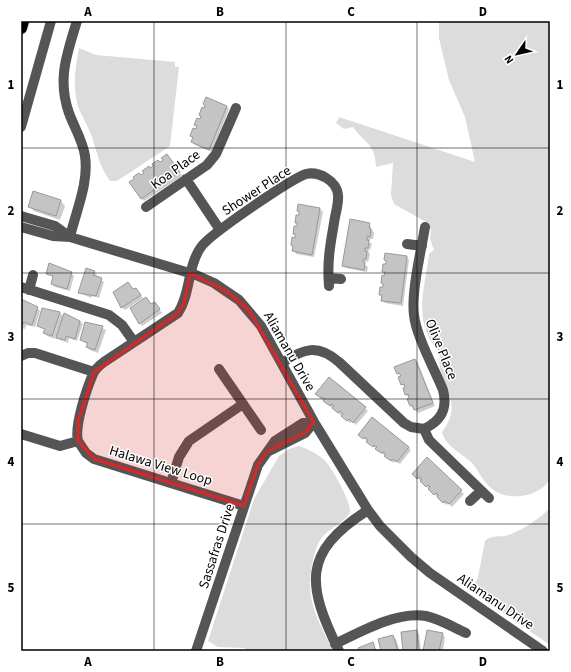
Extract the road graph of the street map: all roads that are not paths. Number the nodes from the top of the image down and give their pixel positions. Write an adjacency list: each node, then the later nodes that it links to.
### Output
1 (23, 21): 4 (highway)
2 (52, 21): 6 (street)
3 (77, 21): 13 (street)
4 (21, 28)
5 (236, 108): 7 (street, Koa Place)
6 (21, 127)
7 (186, 179): 8 (street, Koa Place); 12 (street)
8 (146, 207)
9 (21, 216): 13 (street)
10 (425, 226): 15 (street, Olive Place)
11 (21, 227): 13 (street)
12 (220, 230): 16 (street, Shower Place); 18 (street, Shower Place)
13 (70, 237): 16 (street, Aliamanu Drive)
14 (407, 244): 15 (street)
15 (422, 246): 27 (street, Olive Place)
16 (190, 272): 20 (street); 22 (street, Aliamanu Drive)
17 (33, 275): 19 (street)
18 (341, 279)
19 (25, 288): 20 (street)
20 (134, 342): 24 (street)
21 (21, 356): 24 (street)
22 (282, 363): 26 (street, Aliamanu Drive); 27 (street)
23 (219, 368): 25 (street)
24 (94, 372): 30 (street)
25 (243, 404): 28 (street); 31 (street)
26 (314, 422): 35 (street, Sassafras Drive); 36 (street, Aliamanu Drive)
27 (424, 429): 32 (street)
28 (261, 430)
29 (21, 434): 30 (street)
30 (78, 441): 31 (street, Halawa View Loop)
31 (171, 483): 35 (street, Halawa View Loop)
32 (481, 490): 33 (street); 34 (street)
33 (489, 498)
34 (470, 501)
35 (244, 506): 39 (street, Sassafras Drive)
36 (368, 510): 38 (street); 40 (street, Aliamanu Drive)
37 (466, 633): 38 (street)
38 (337, 648)
39 (196, 651)
40 (543, 651)

